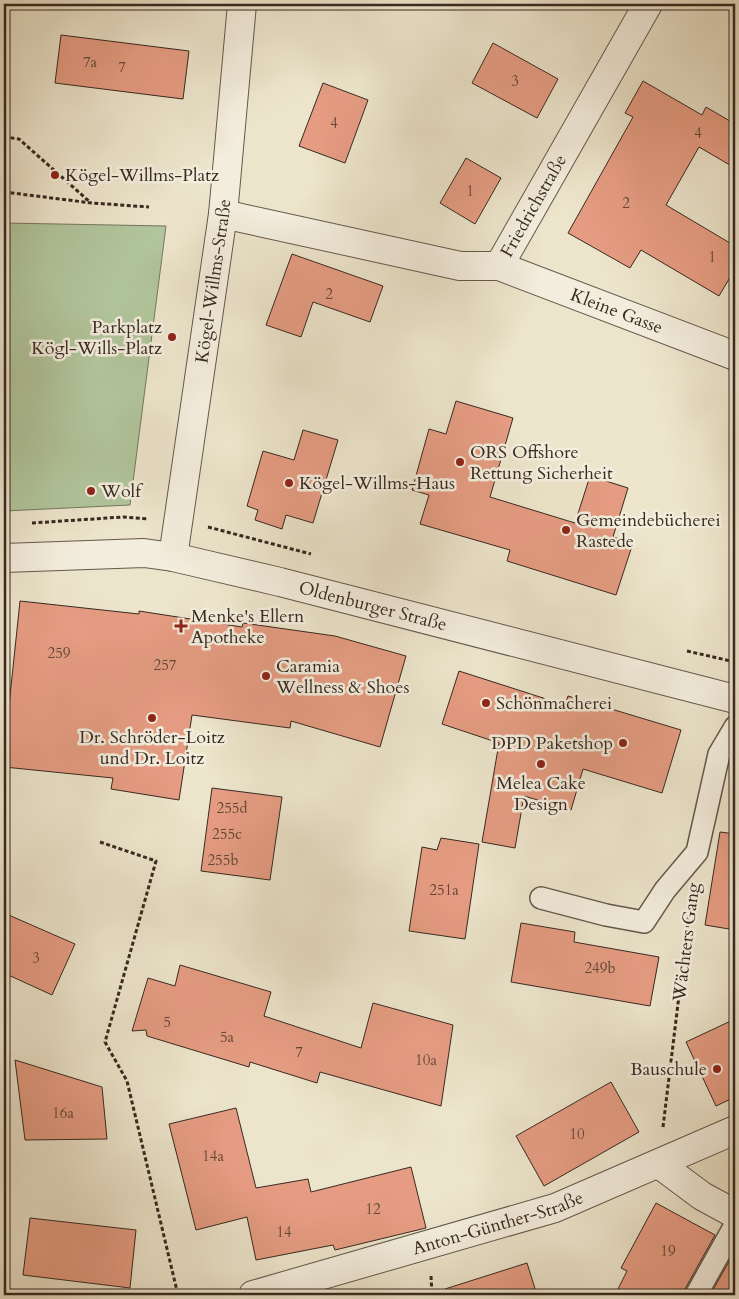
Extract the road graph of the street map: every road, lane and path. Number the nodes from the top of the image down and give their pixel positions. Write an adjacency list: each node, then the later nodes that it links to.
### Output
1 (242, 4): 7 (street, Kögel-Willms-Straße)
2 (648, 4): 8 (street, Friedrichstraße)
3 (4, 137): 5 (path)
4 (4, 192): 5 (path)
5 (92, 203): 6 (path)
6 (148, 207)
7 (223, 214): 8 (street, Friedrichstraße); 10 (street, Kögel-Willms-Straße)
8 (499, 266): 9 (street, Kleine Gasse)
9 (735, 356)
10 (173, 557): 11 (street, Oldenburger Straße); 12 (street, Oldenburger Straße)
11 (4, 558)
12 (735, 699)
13 (735, 726): 15 (lane)
14 (100, 842): 21 (path)
15 (541, 898)
16 (691, 901): 18 (path, Wächters Gang)
17 (735, 1130): 18 (street, Anton-Günther-Straße)
18 (659, 1164): 19 (street); 22 (street, Anton-Günther-Straße)
19 (735, 1214)
20 (735, 1225): 23 (lane)
21 (178, 1295)
22 (253, 1295)
23 (696, 1295)

